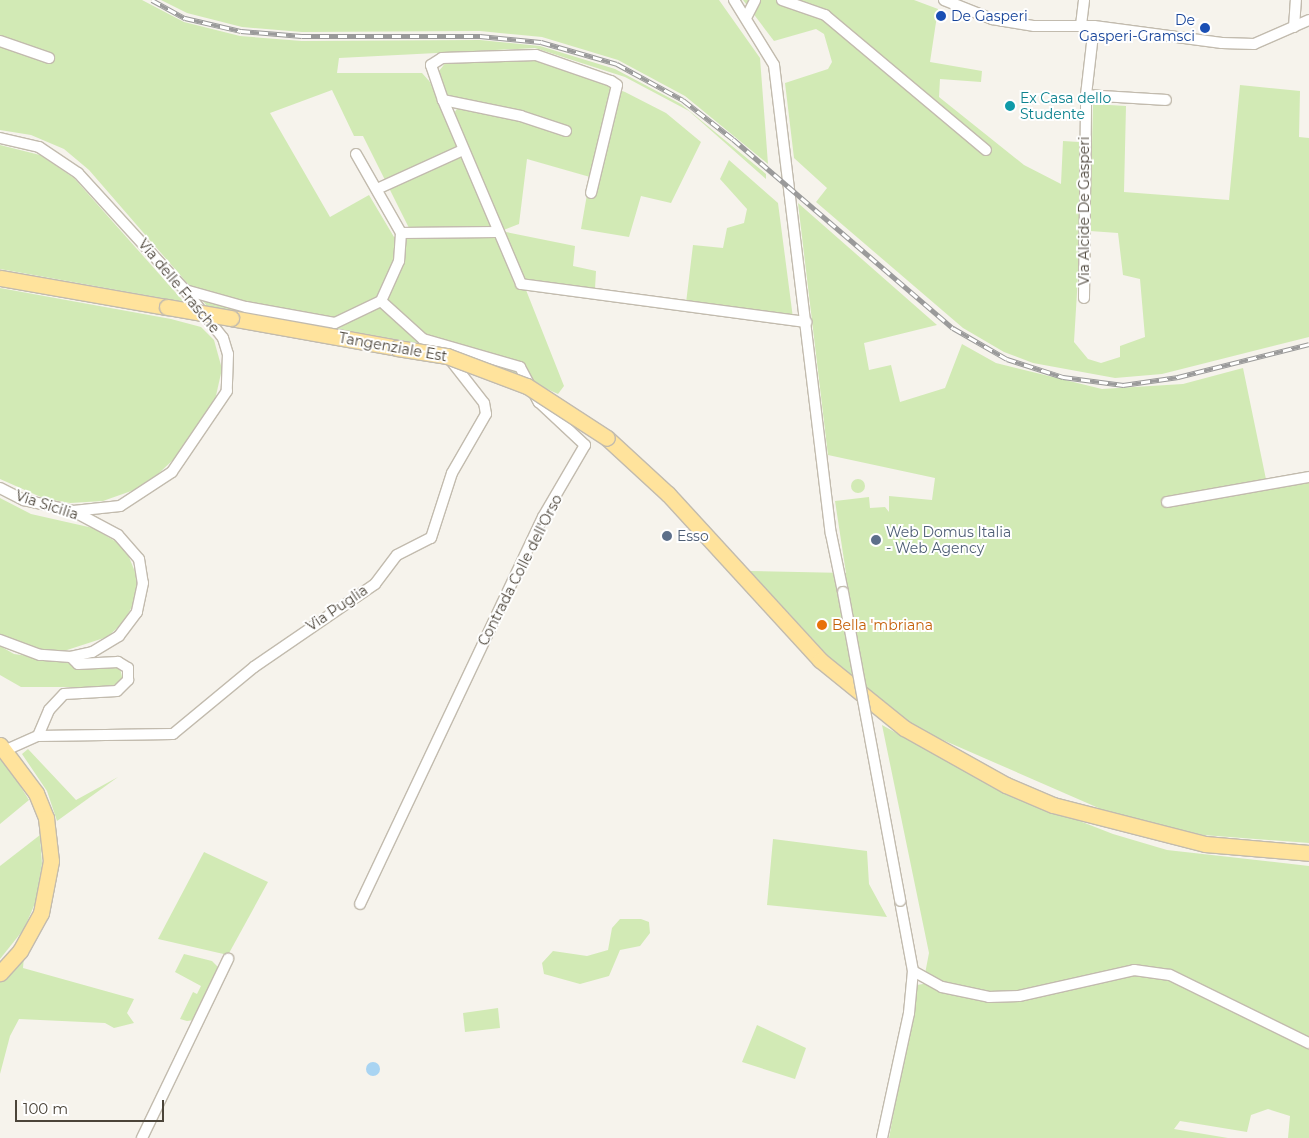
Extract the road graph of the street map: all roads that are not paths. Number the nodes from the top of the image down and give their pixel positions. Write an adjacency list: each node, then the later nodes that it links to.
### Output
1 (734, 0): 8 (street)
2 (755, 0): 8 (street)
3 (782, 0): 21 (street)
4 (944, 0): 7 (street)
5 (1084, 0): 10 (street)
6 (1296, 0): 12 (street)
7 (965, 4): 10 (street)
8 (746, 18): 31 (street)
9 (1309, 20): 12 (street)
10 (1081, 25): 11 (street)
11 (1094, 26): 12 (street); 15 (street, Via Alcide De Gasperi)
12 (1294, 27)
13 (0, 41): 14 (street)
14 (49, 58)
15 (1086, 95): 17 (street); 29 (street, Via Alcide De Gasperi)
16 (443, 100): 18 (street); 20 (street); 24 (street)
17 (1166, 100)
18 (566, 131)
19 (0, 138): 28 (street, Via delle Frasche)
20 (463, 150): 23 (street); 25 (street)
21 (986, 150)
22 (356, 154): 23 (street)
23 (377, 189): 26 (street)
24 (591, 193)
25 (497, 232): 26 (street); 31 (street)
26 (401, 233): 30 (street)
27 (0, 278): 41 (main road, Tangenziale Est, bridge)
28 (185, 290): 30 (street); 36 (street, Via delle Frasche)
29 (1084, 298)
30 (381, 301): 32 (street, Contrada Colle dell'Orso)
31 (806, 322): 44 (street, bridge)
32 (440, 343): 39 (street, Via Puglia); 42 (street, Contrada Colle dell'Orso)
33 (1309, 477): 35 (street)
34 (0, 488): 36 (street, Via Sicilia)
35 (1167, 502)
36 (73, 511): 38 (street, Via Sicilia)
37 (0, 640): 38 (street)
38 (71, 658): 39 (street)
39 (38, 736): 40 (street, Via Puglia)
40 (3, 747): 45 (main road, Via Puglia)
41 (1309, 853)
42 (360, 904)
43 (228, 959): 47 (street)
44 (913, 971): 46 (street); 48 (street)
45 (0, 973)
46 (1309, 1043)
47 (142, 1138)
48 (882, 1138)

